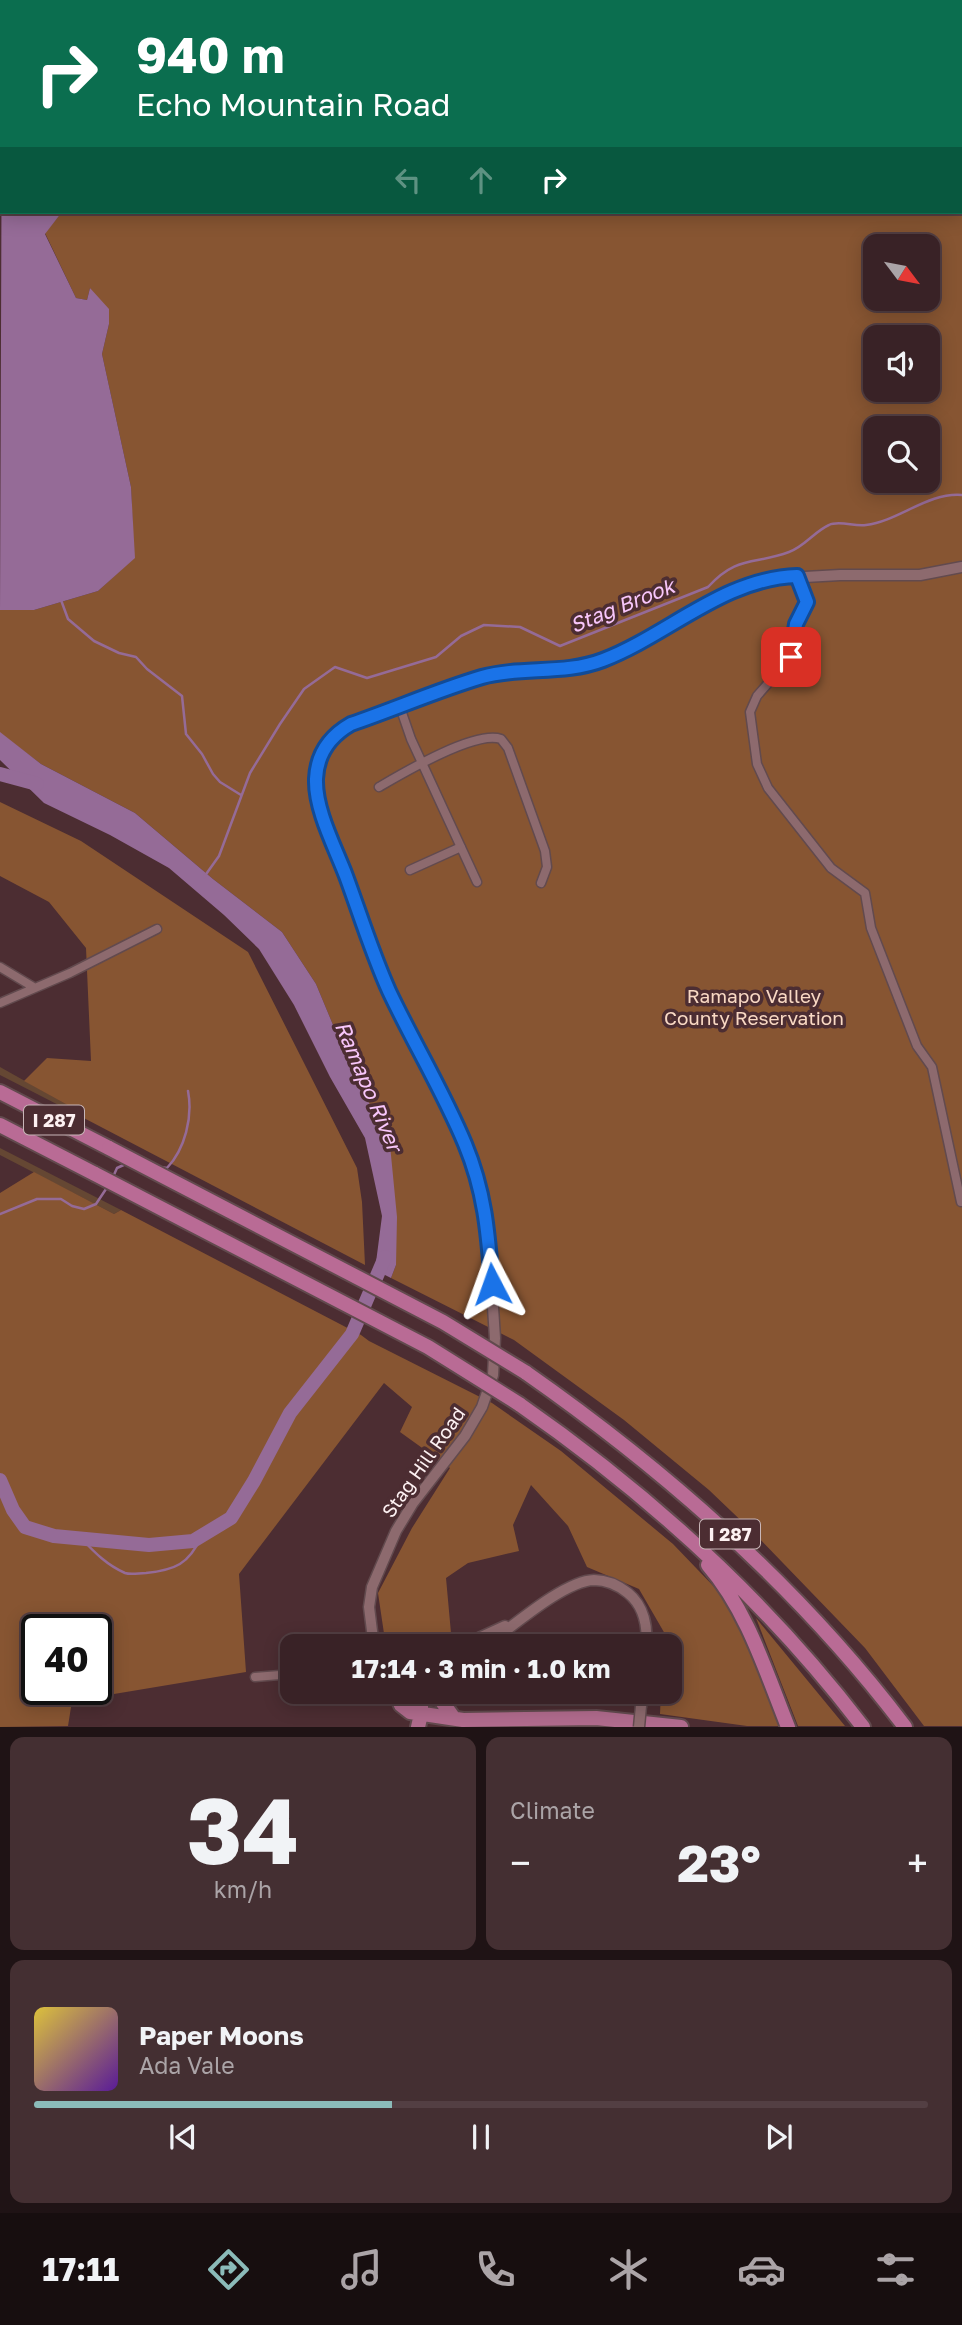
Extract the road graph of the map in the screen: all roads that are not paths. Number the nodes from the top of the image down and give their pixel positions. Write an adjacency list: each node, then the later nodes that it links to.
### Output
1 (962, 568): 2 (street, Stag Hill Road)
2 (797, 576): 3 (street, Stag Hill Road); 16 (street)
3 (400, 707): 4 (street); 19 (street, Stag Hill Road)
4 (422, 762): 5 (street); 6 (street); 9 (street)
5 (379, 787)
6 (461, 847): 7 (street); 8 (street)
7 (410, 870)
8 (477, 882)
9 (541, 883)
10 (157, 929): 12 (street)
11 (0, 967): 12 (street)
12 (35, 988): 13 (street)
13 (0, 1003)
14 (0, 1092): 36 (highway, I 287, bridge)
15 (0, 1125): 17 (highway, I 287, bridge)
16 (961, 1202)
17 (628, 1485): 34 (highway); 35 (highway, I 287)
18 (522, 1619): 20 (street); 21 (street); 22 (street)
19 (372, 1634)
20 (488, 1634)
21 (502, 1634)
22 (646, 1634)
23 (280, 1675): 24 (street)
24 (255, 1677)
25 (401, 1704): 28 (highway)
26 (444, 1704): 29 (highway)
27 (641, 1704): 32 (street, bridge)
28 (418, 1706): 29 (highway)
29 (453, 1717): 30 (highway)
30 (546, 1720): 31 (highway); 33 (highway)
31 (499, 1727)
32 (639, 1727)
33 (681, 1727)
34 (788, 1727)
35 (863, 1727)
36 (905, 1727)

